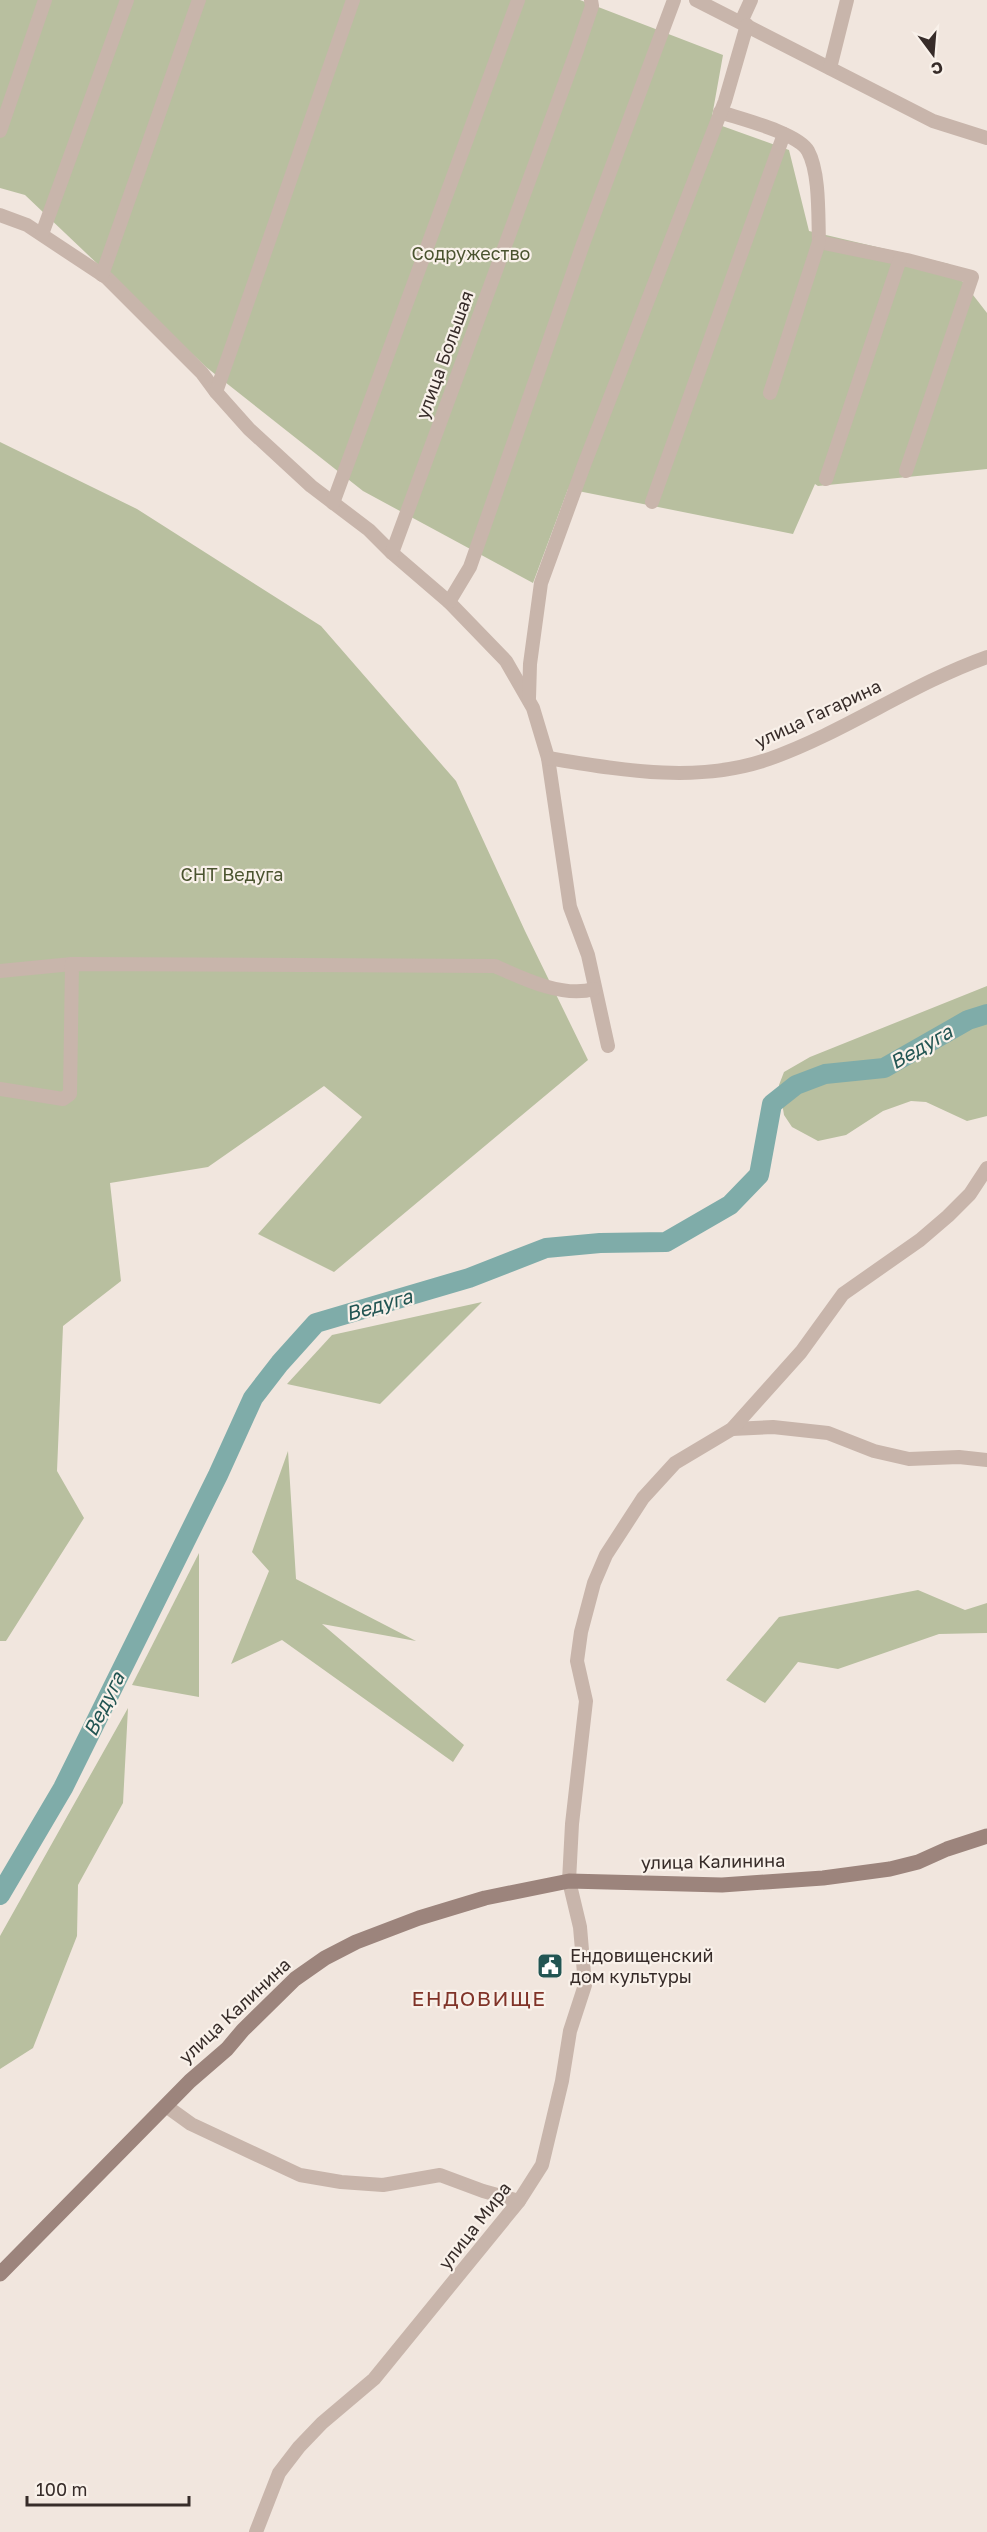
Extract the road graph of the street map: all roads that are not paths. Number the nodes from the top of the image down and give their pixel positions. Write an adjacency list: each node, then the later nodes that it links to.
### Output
1 (45, 0): 14 (street)
2 (127, 0): 18 (street)
3 (199, 0): 21 (street)
4 (353, 0): 22 (street)
5 (518, 0): 27 (street)
6 (591, 0): 28 (street, улица Большая)
7 (674, 0): 29 (street)
8 (696, 0): 11 (street)
9 (751, 0): 11 (street)
10 (847, 0): 12 (street)
11 (744, 23): 12 (street); 13 (street)
12 (830, 68): 16 (street)
13 (720, 112): 15 (street); 31 (street)
14 (0, 131)
15 (784, 134): 19 (street); 26 (street)
16 (987, 138)
17 (0, 215): 18 (street)
18 (42, 234): 21 (street)
19 (819, 242): 20 (street); 23 (street)
20 (900, 259): 24 (street); 25 (street)
21 (102, 275): 22 (street)
22 (216, 392): 27 (street)
23 (770, 393)
24 (906, 471)
25 (826, 479)
26 (651, 502)
27 (333, 503): 28 (street)
28 (392, 553): 29 (street)
29 (449, 603): 31 (street)
30 (987, 657): 32 (street, улица Гагарина)
31 (529, 700): 32 (street)
32 (548, 758): 35 (street)
33 (72, 964): 34 (street); 35 (street); 37 (street)
34 (0, 971)
35 (594, 989): 36 (street)
36 (608, 1046)
37 (0, 1089)
38 (987, 1168): 39 (street)
39 (732, 1429): 40 (street); 42 (street, улица Мира)
40 (987, 1460)
41 (987, 1836): 42 (street, улица Калинина)
42 (569, 1881): 43 (street, улица Калинина); 44 (street, улица Мира)
43 (166, 2106): 44 (street); 45 (street, улица Калинина)
44 (519, 2201): 46 (street, улица Мира)
45 (0, 2274)
46 (256, 2532)

